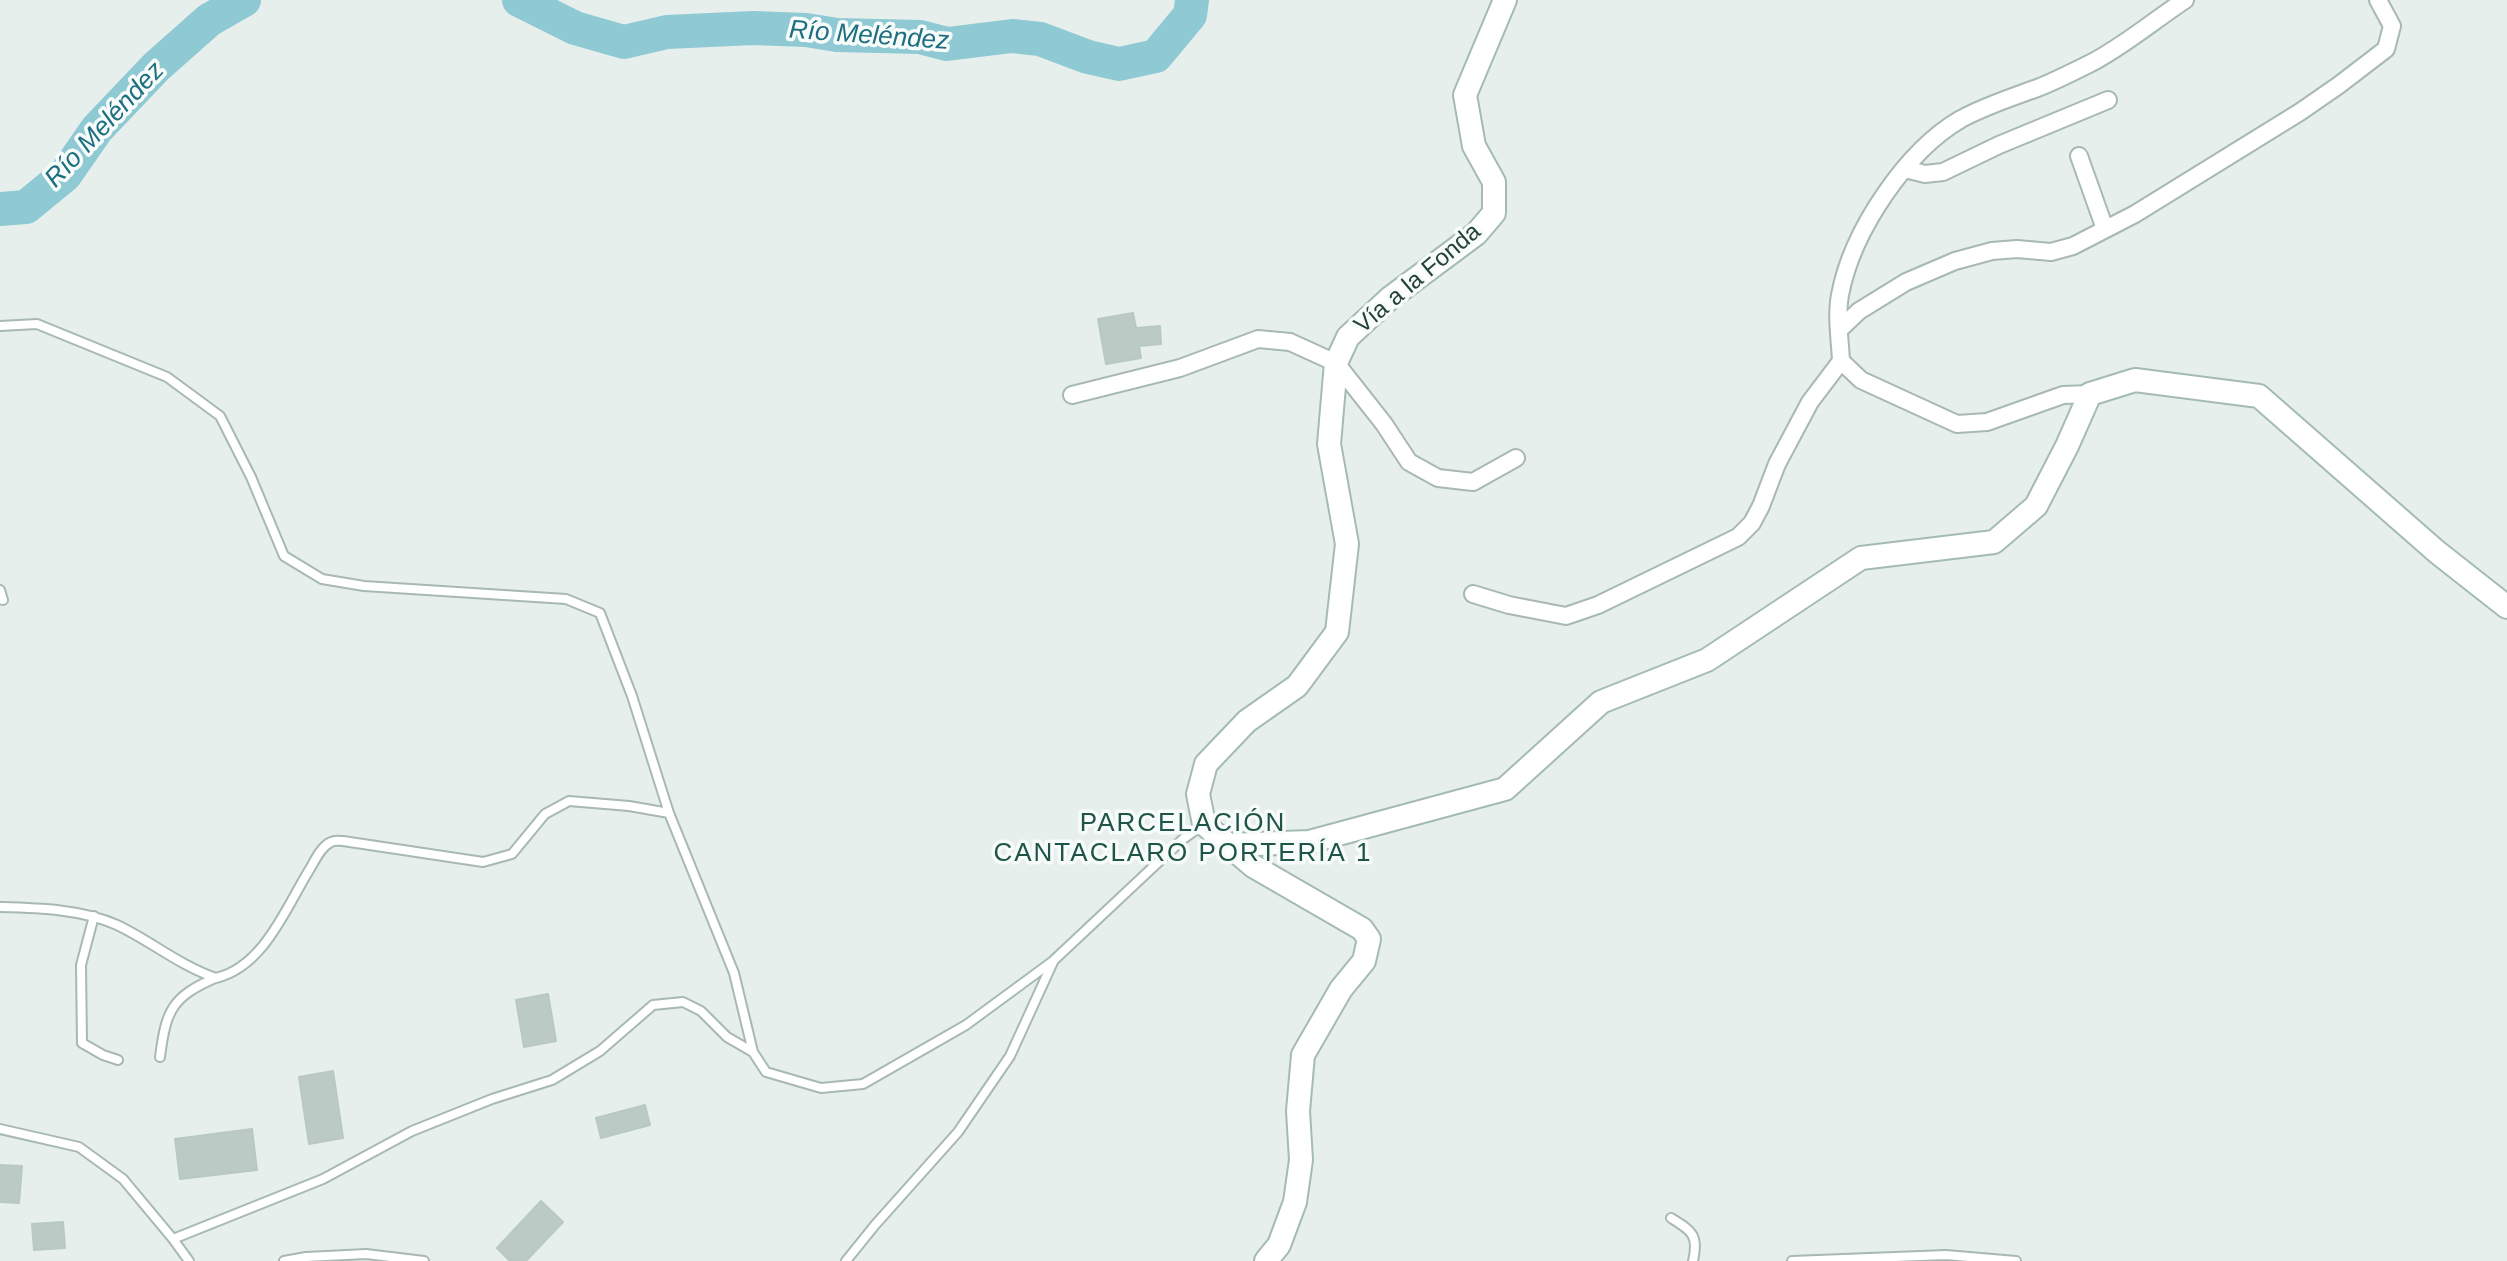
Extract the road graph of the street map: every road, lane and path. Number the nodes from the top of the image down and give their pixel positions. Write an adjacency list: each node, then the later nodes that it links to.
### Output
1 (1505, 0): 11 (street, Vía a la Fonda)
2 (2185, 0): 6 (street)
3 (2378, 0): 7 (street)
4 (2108, 100): 6 (street)
5 (2079, 156): 7 (street)
6 (1905, 169): 9 (street)
7 (2105, 229): 9 (street)
8 (0, 326): 19 (lane)
9 (1839, 330): 10 (street)
10 (1841, 361): 12 (street); 16 (street)
11 (1336, 363): 13 (street); 14 (street); 20 (street, Vía a la Fonda)
12 (2090, 394): 18 (street); 21 (street)
13 (1072, 395)
14 (1516, 458)
15 (0, 590): 17 (lane)
16 (1473, 594)
17 (3, 600)
18 (2507, 607)
19 (669, 813): 25 (lane); 26 (lane)
20 (1204, 824): 21 (street); 24 (lane)
21 (1228, 845): 36 (street)
22 (0, 907): 23 (lane)
23 (94, 916): 25 (lane); 28 (lane)
24 (1053, 961): 26 (lane); 35 (lane)
25 (216, 978): 27 (lane)
26 (753, 1052): 31 (lane)
27 (160, 1057)
28 (118, 1060)
29 (0, 1129): 31 (lane)
30 (1671, 1218): 37 (lane)
31 (173, 1239): 32 (lane)
32 (189, 1261)
33 (284, 1261): 34 (lane)
34 (424, 1261)
35 (846, 1261)
36 (1266, 1261)
37 (1693, 1261)
38 (1792, 1261): 39 (lane)
39 (2016, 1261)

